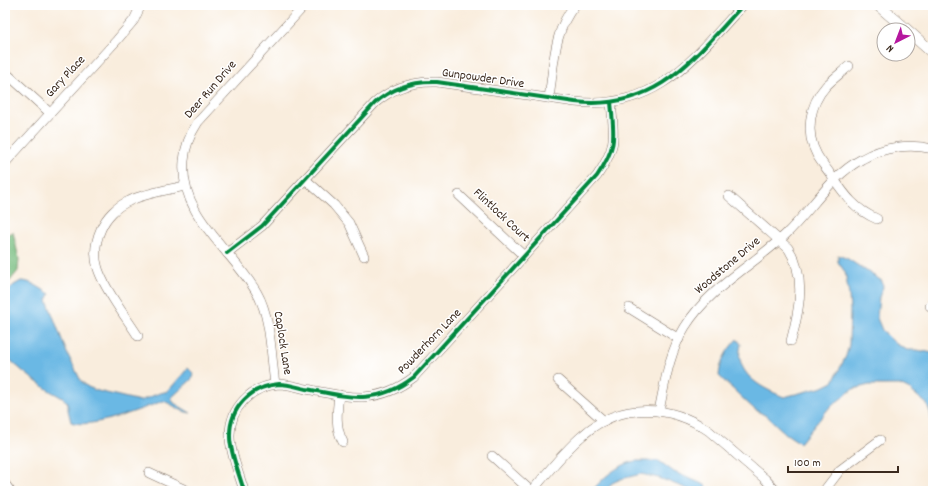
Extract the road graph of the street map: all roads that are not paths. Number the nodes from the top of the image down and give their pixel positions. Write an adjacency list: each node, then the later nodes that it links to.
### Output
1 (141, 5): 13 (street, Gary Place)
2 (305, 5): 18 (street, Deer Run Drive)
3 (575, 5): 11 (street)
4 (743, 5): 12 (street, Gunpowder Drive)
5 (878, 5): 6 (street)
6 (898, 22)
7 (916, 38): 8 (street)
8 (933, 53)
9 (849, 66): 17 (street)
10 (5, 72): 13 (street)
11 (549, 98): 12 (street, Gunpowder Drive); 16 (street, Gunpowder Drive)
12 (611, 102): 25 (street, Powderhorn Lane)
13 (50, 113): 15 (street, Gary Place)
14 (933, 149): 17 (street, Woodstone Drive)
15 (5, 163)
16 (305, 179): 23 (street, Gunpowder Drive); 24 (street)
17 (835, 181): 21 (street); 22 (street, Woodstone Drive)
18 (185, 186): 23 (street, Caplock Lane); 27 (street)
19 (459, 195): 25 (street, Flintlock Court)
20 (729, 196): 22 (street)
21 (877, 219)
22 (780, 240): 28 (street, Woodstone Drive); 29 (street)
23 (228, 253): 31 (street, Caplock Lane)
24 (364, 256)
25 (524, 256): 32 (street, Powderhorn Lane)
26 (629, 308): 28 (street)
27 (138, 336)
28 (679, 339): 33 (street, Woodstone Drive)
29 (791, 341)
30 (558, 380): 34 (street)
31 (275, 384): 32 (street, Powderhorn Lane); 42 (street, Powderhorn Lane)
32 (340, 395): 36 (street)
33 (659, 411): 34 (street); 44 (street)
34 (604, 421): 43 (street)
35 (880, 440): 45 (street)
36 (343, 442)
37 (492, 456): 43 (street)
38 (149, 473): 41 (street)
39 (5, 484): 40 (street)
40 (10, 491)
41 (188, 491)
42 (244, 491)
43 (532, 491)
44 (776, 491)
45 (824, 491)

